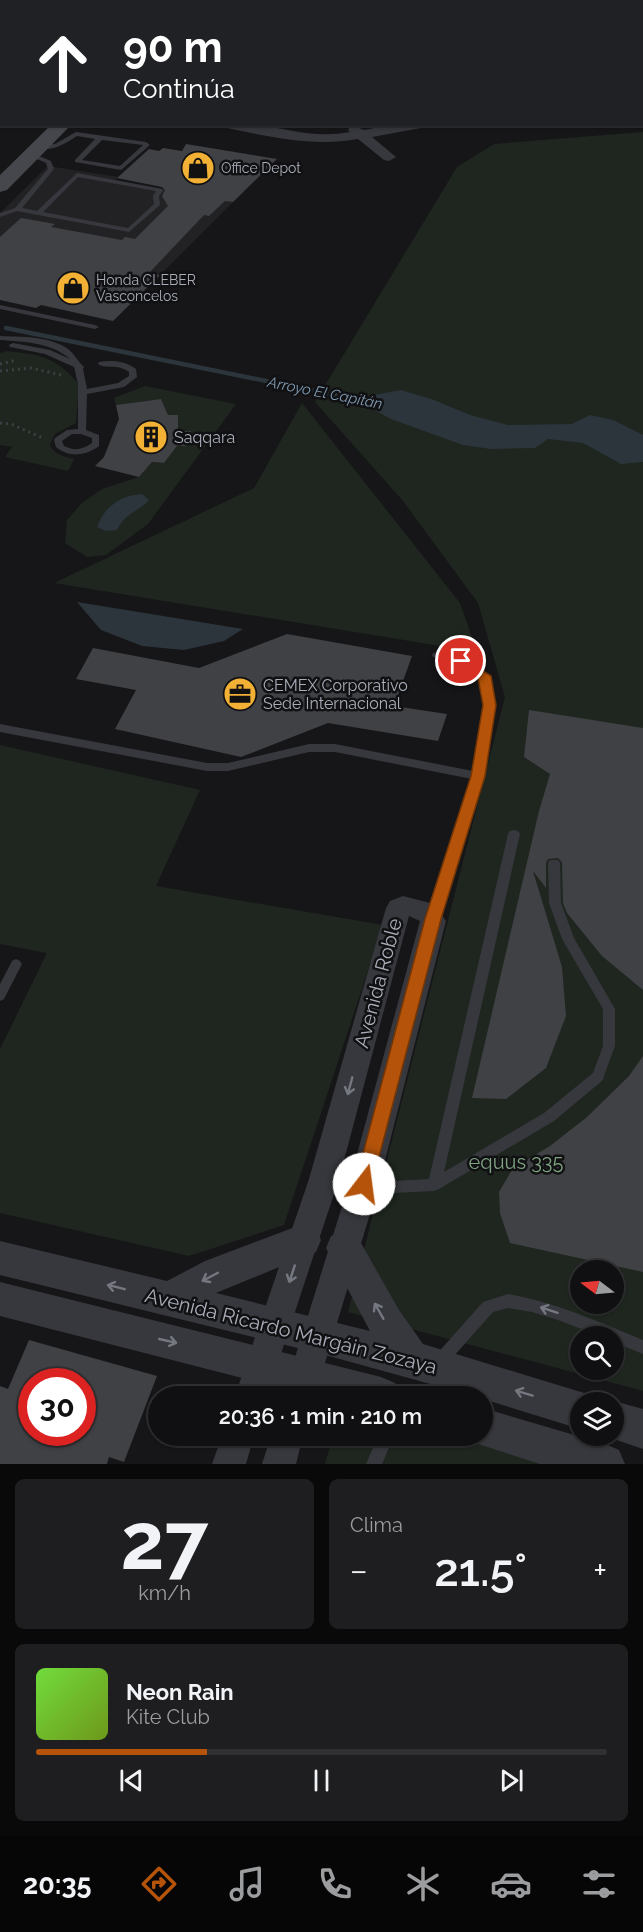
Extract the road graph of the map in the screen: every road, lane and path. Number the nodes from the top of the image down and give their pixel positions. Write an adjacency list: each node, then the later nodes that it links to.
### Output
1 (61, 126): 7 (main road)
2 (237, 126): 5 (street)
3 (351, 126): 5 (street)
4 (410, 126): 5 (street)
5 (361, 135): 8 (street)
6 (100, 138): 6 (lane); 7 (lane)
7 (36, 151): 9 (main road); 10 (lane)
8 (389, 157)
9 (0, 186)
10 (17, 209): 11 (lane); 12 (lane)
11 (38, 213): 11 (lane)
12 (0, 215)
13 (0, 307): 14 (lane)
14 (95, 327)
15 (0, 338): 20 (lane)
16 (0, 345): 20 (lane)
17 (25, 361): 18 (path)
18 (0, 364)
19 (102, 364): 25 (lane)
20 (80, 368): 25 (lane)
21 (58, 369): 23 (path)
22 (0, 371): 23 (path)
23 (61, 375): 24 (path)
24 (66, 381)
25 (85, 392): 28 (lane)
26 (0, 423): 29 (path)
27 (51, 430): 29 (path)
28 (82, 431)
29 (45, 439): 30 (path)
30 (45, 445)
31 (437, 656): 33 (lane)
32 (0, 728): 33 (lane)
33 (478, 776): 36 (lane)
34 (514, 834): 43 (lane)
35 (554, 863): 43 (lane)
36 (433, 919): 39 (street, Avenida Roble); 40 (street)
37 (16, 964): 38 (lane)
38 (0, 996)
39 (363, 1037): 40 (street); 41 (street, Avenida Roble, one-way to 41)
40 (401, 1044): 42 (street)
41 (324, 1179): 42 (lane); 44 (street, Avenida Roble)
42 (364, 1184): 43 (lane); 45 (street)
43 (434, 1185)
44 (303, 1240): 48 (street, one-way to 48); 49 (street, Avenida Roble, one-way to 49)
45 (344, 1248): 50 (street); 52 (street, one-way to 45)
46 (0, 1258): 48 (street, Avenida Ricardo Margáin Zozaya, one-way to 46)
47 (0, 1299): 53 (street, one-way to 53)
48 (168, 1300): 49 (street, Avenida Ricardo Margáin Zozaya)
49 (275, 1324): 50 (street, Avenida Ricardo Margáin Zozaya); 53 (street, Avenida Roble)
50 (318, 1335): 52 (street, Avenida Ricardo Margáin Zozaya); 54 (street)
51 (643, 1347): 52 (lane, one-way to 52)
52 (423, 1363): 55 (street, Avenida Ricardo Margáin Zozaya, one-way to 52)
53 (257, 1380): 54 (street)
54 (302, 1386)
55 (570, 1407)
56 (624, 1423): 57 (street)
57 (643, 1429)
58 (493, 1430): 65 (street)
59 (235, 1446): 62 (street)
60 (284, 1446): 63 (street)
61 (382, 1446): 64 (lane)
62 (229, 1464)
63 (279, 1464)
64 (374, 1464)
65 (604, 1464)

